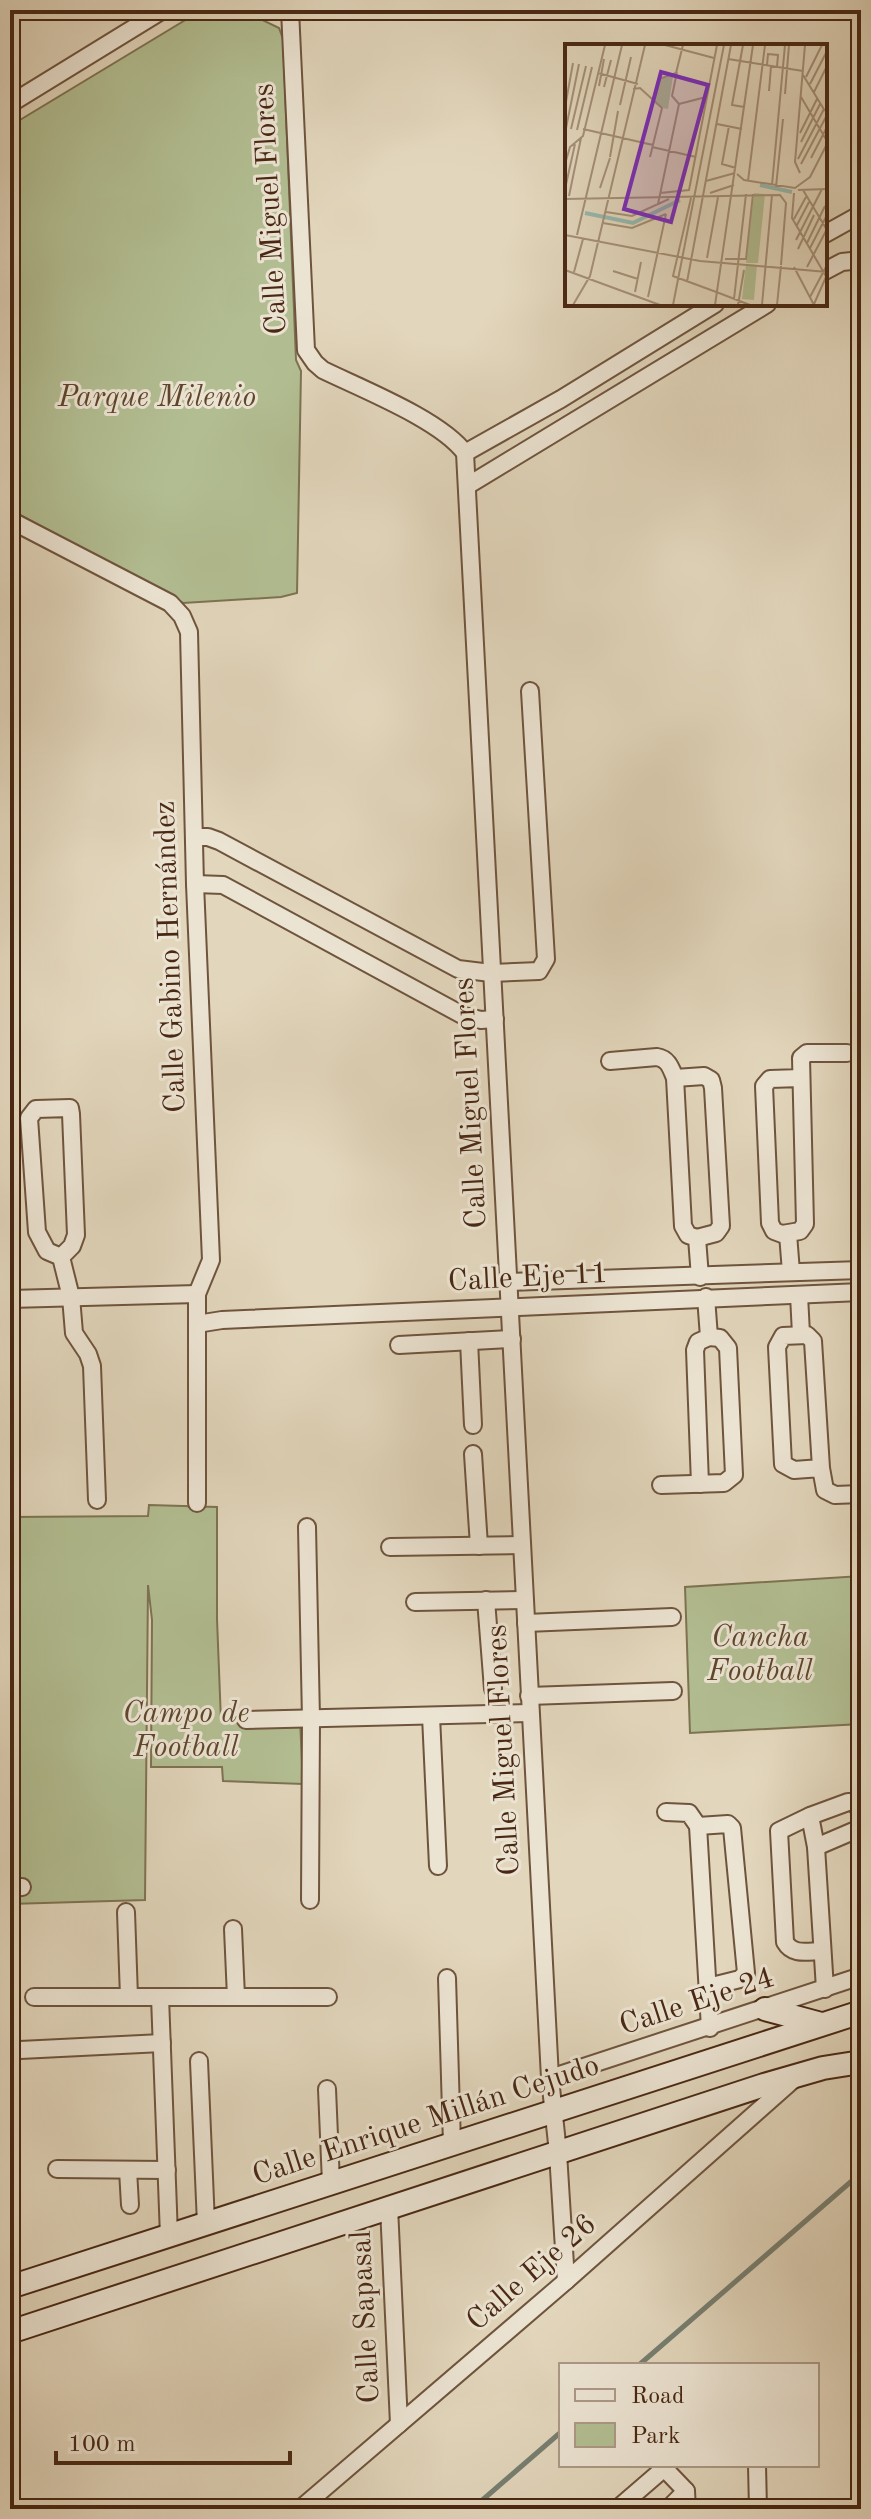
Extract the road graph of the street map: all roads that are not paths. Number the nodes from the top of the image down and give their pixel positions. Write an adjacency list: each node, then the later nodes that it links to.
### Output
1 (163, 10): 3 (street)
2 (286, 13): 10 (street, Calle Miguel Flores)
3 (10, 104)
4 (861, 214): 5 (street)
5 (827, 233)
6 (861, 260): 7 (street)
7 (827, 270)
8 (712, 306): 10 (street)
9 (764, 306): 11 (street)
10 (465, 453): 11 (street, Calle Miguel Flores)
11 (467, 486): 16 (street, Calle Miguel Flores)
12 (10, 520): 14 (street, Calle Gabino Hernández)
13 (530, 691): 16 (street)
14 (194, 837): 15 (street, Calle Gabino Hernández); 16 (street)
15 (195, 884): 17 (street); 30 (street, Calle Gabino Hernández)
16 (491, 973): 17 (street, Calle Miguel Flores)
17 (495, 1019): 28 (street, Calle Miguel Flores)
18 (847, 1053): 21 (street)
19 (610, 1061): 20 (street)
20 (675, 1078): 23 (street); 23 (street)
21 (801, 1078): 22 (street); 22 (street)
22 (788, 1234): 26 (street)
23 (697, 1238): 27 (street)
24 (61, 1257): 24 (street); 32 (street)
25 (861, 1270): 26 (street)
26 (791, 1272): 27 (street)
27 (700, 1277): 28 (street)
28 (508, 1282): 35 (street, Calle Miguel Flores)
29 (861, 1292): 31 (street, Calle Eje 11)
30 (197, 1294): 32 (street); 36 (street)
31 (799, 1295): 33 (street, Calle Eje 11); 37 (street)
32 (71, 1297): 34 (street); 48 (street)
33 (706, 1297): 35 (street, Calle Eje 11); 38 (street)
34 (10, 1299)
35 (510, 1307): 36 (street, Calle Eje 11); 39 (street, Calle Miguel Flores)
36 (197, 1324): 49 (street)
37 (801, 1334): 44 (street); 44 (street)
38 (709, 1337): 45 (street); 45 (street)
39 (512, 1339): 40 (street); 51 (street, Calle Miguel Flores)
40 (469, 1341): 41 (street); 42 (street)
41 (399, 1345)
42 (473, 1425)
43 (473, 1454): 52 (street)
44 (821, 1468): 47 (street)
45 (700, 1484): 46 (street)
46 (661, 1485)
47 (861, 1494)
48 (97, 1500)
49 (197, 1503)
50 (307, 1527): 63 (street)
51 (522, 1545): 52 (street); 55 (street, Calle Miguel Flores)
52 (479, 1546): 53 (street)
53 (390, 1547)
54 (486, 1600): 55 (street); 56 (street); 59 (street)
55 (524, 1600): 58 (street, Calle Miguel Flores)
56 (415, 1602)
57 (672, 1617): 58 (street)
58 (526, 1623): 61 (street, Calle Miguel Flores)
59 (493, 1689)
60 (673, 1691): 61 (street)
61 (530, 1704): 62 (street); 94 (street, Calle Miguel Flores)
62 (431, 1716): 63 (street); 71 (street)
63 (311, 1719): 64 (street); 72 (street)
64 (246, 1720)
65 (666, 1812): 68 (street)
66 (861, 1813): 67 (street)
67 (810, 1816): 70 (street); 75 (street)
68 (698, 1826): 78 (street); 78 (street)
69 (861, 1826): 70 (street)
70 (816, 1847): 75 (street)
71 (438, 1866)
72 (310, 1900)
73 (126, 1912): 81 (street)
74 (233, 1929): 83 (street)
75 (822, 1951): 79 (street)
76 (861, 1976): 79 (street, Calle Eje 24)
77 (447, 1978): 97 (street)
78 (708, 1987): 88 (street)
79 (825, 1989): 85 (street, Calle Eje 24)
80 (34, 1997): 81 (street)
81 (129, 1997): 82 (street)
82 (160, 1997): 83 (street); 89 (street)
83 (236, 1997): 84 (street)
84 (328, 1997)
85 (765, 2009): 87 (main road); 88 (street, Calle Eje 24)
86 (861, 2012): 87 (main road, Calle Enrique Millán Cejudo)
87 (823, 2025): 96 (main road, Calle Enrique Millán Cejudo)
88 (710, 2028): 94 (street, Calle Eje 24)
89 (162, 2043): 90 (street); 101 (street)
90 (20, 2050)
91 (199, 2061): 105 (street)
92 (861, 2062): 93 (main road)
93 (798, 2075): 98 (main road); 107 (street, Calle Eje 26)
94 (550, 2078): 96 (street, Calle Miguel Flores)
95 (327, 2089): 102 (street)
96 (554, 2112): 97 (main road, Calle Enrique Millán Cejudo); 98 (street, Calle Miguel Flores)
97 (452, 2144): 102 (main road, Calle Enrique Millán Cejudo)
98 (558, 2153): 104 (main road); 107 (street, Calle Miguel Flores)
99 (57, 2169): 100 (street)
100 (128, 2170): 101 (street); 103 (street)
101 (167, 2170): 106 (street)
102 (331, 2183): 105 (main road, Calle Enrique Millán Cejudo)
103 (130, 2205)
104 (389, 2207): 109 (main road); 110 (street, Calle Sapasal)
105 (206, 2224): 106 (main road, Calle Enrique Millán Cejudo)
106 (169, 2236): 108 (main road, Calle Enrique Millán Cejudo)
107 (566, 2281): 110 (street, Calle Eje 26)
108 (10, 2287)
109 (10, 2332)
110 (399, 2424): 114 (street, Calle Eje 26)
111 (666, 2467): 113 (street); 115 (street)
112 (757, 2467): 118 (street)
113 (686, 2491): 116 (street); 117 (street)
114 (300, 2509)
115 (617, 2509)
116 (668, 2509)
117 (687, 2509)
118 (758, 2509)

